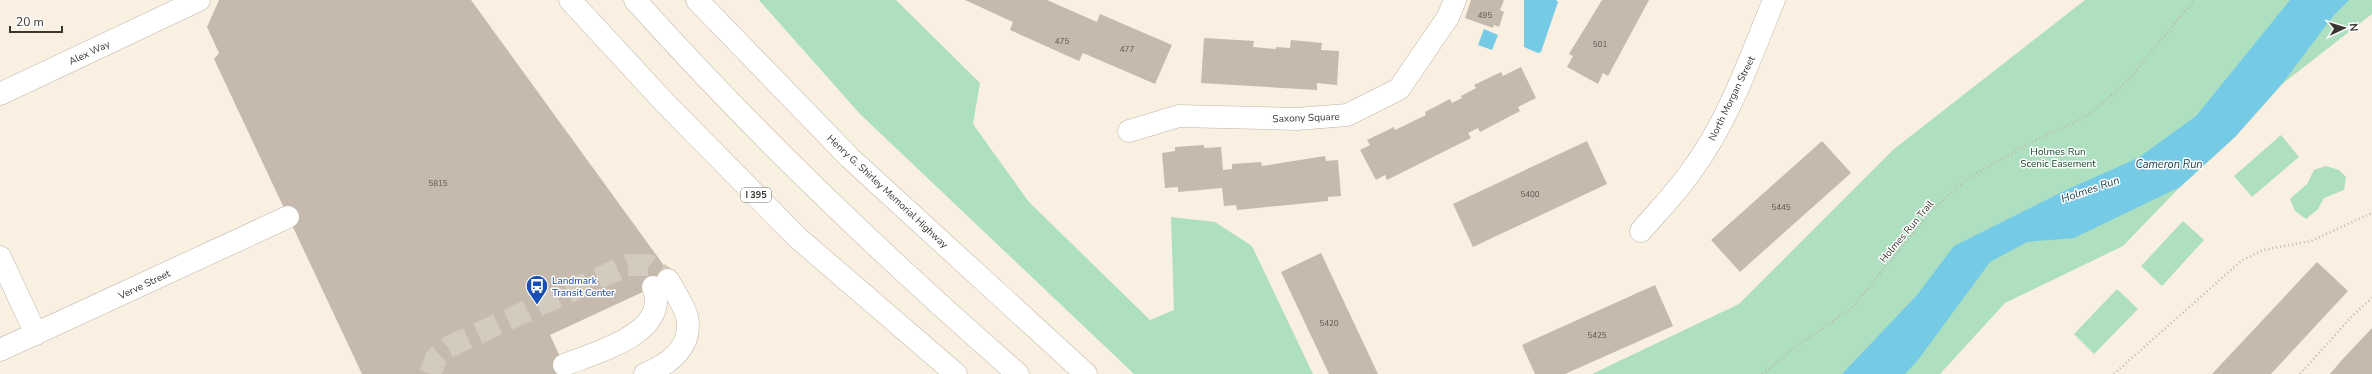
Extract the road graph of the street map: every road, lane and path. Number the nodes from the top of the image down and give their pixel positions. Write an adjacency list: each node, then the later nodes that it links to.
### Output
1 (199, 0): 8 (main road, Alex Way)
2 (570, 0): 19 (main road, I 395)
3 (635, 0): 20 (main road)
4 (697, 0): 21 (main road, Henry G. Shirley Memorial Highway)
5 (1454, 0): 9 (main road, Saxony Square)
6 (1774, 0): 12 (main road, North Morgan Street)
7 (2194, 0): 22 (path, Holmes Run Trail)
8 (0, 94)
9 (1128, 131)
10 (2372, 213): 23 (path)
11 (288, 217): 15 (main road, Verve Street)
12 (1641, 231)
13 (0, 257): 15 (main road)
14 (2372, 298): 24 (path)
15 (36, 334): 16 (main road, Verve Street)
16 (0, 350)
17 (564, 365): 18 (main road)
18 (645, 374)
19 (956, 374)
20 (1018, 374)
21 (1086, 374)
22 (1762, 374)
23 (2114, 374)
24 (2300, 374)

